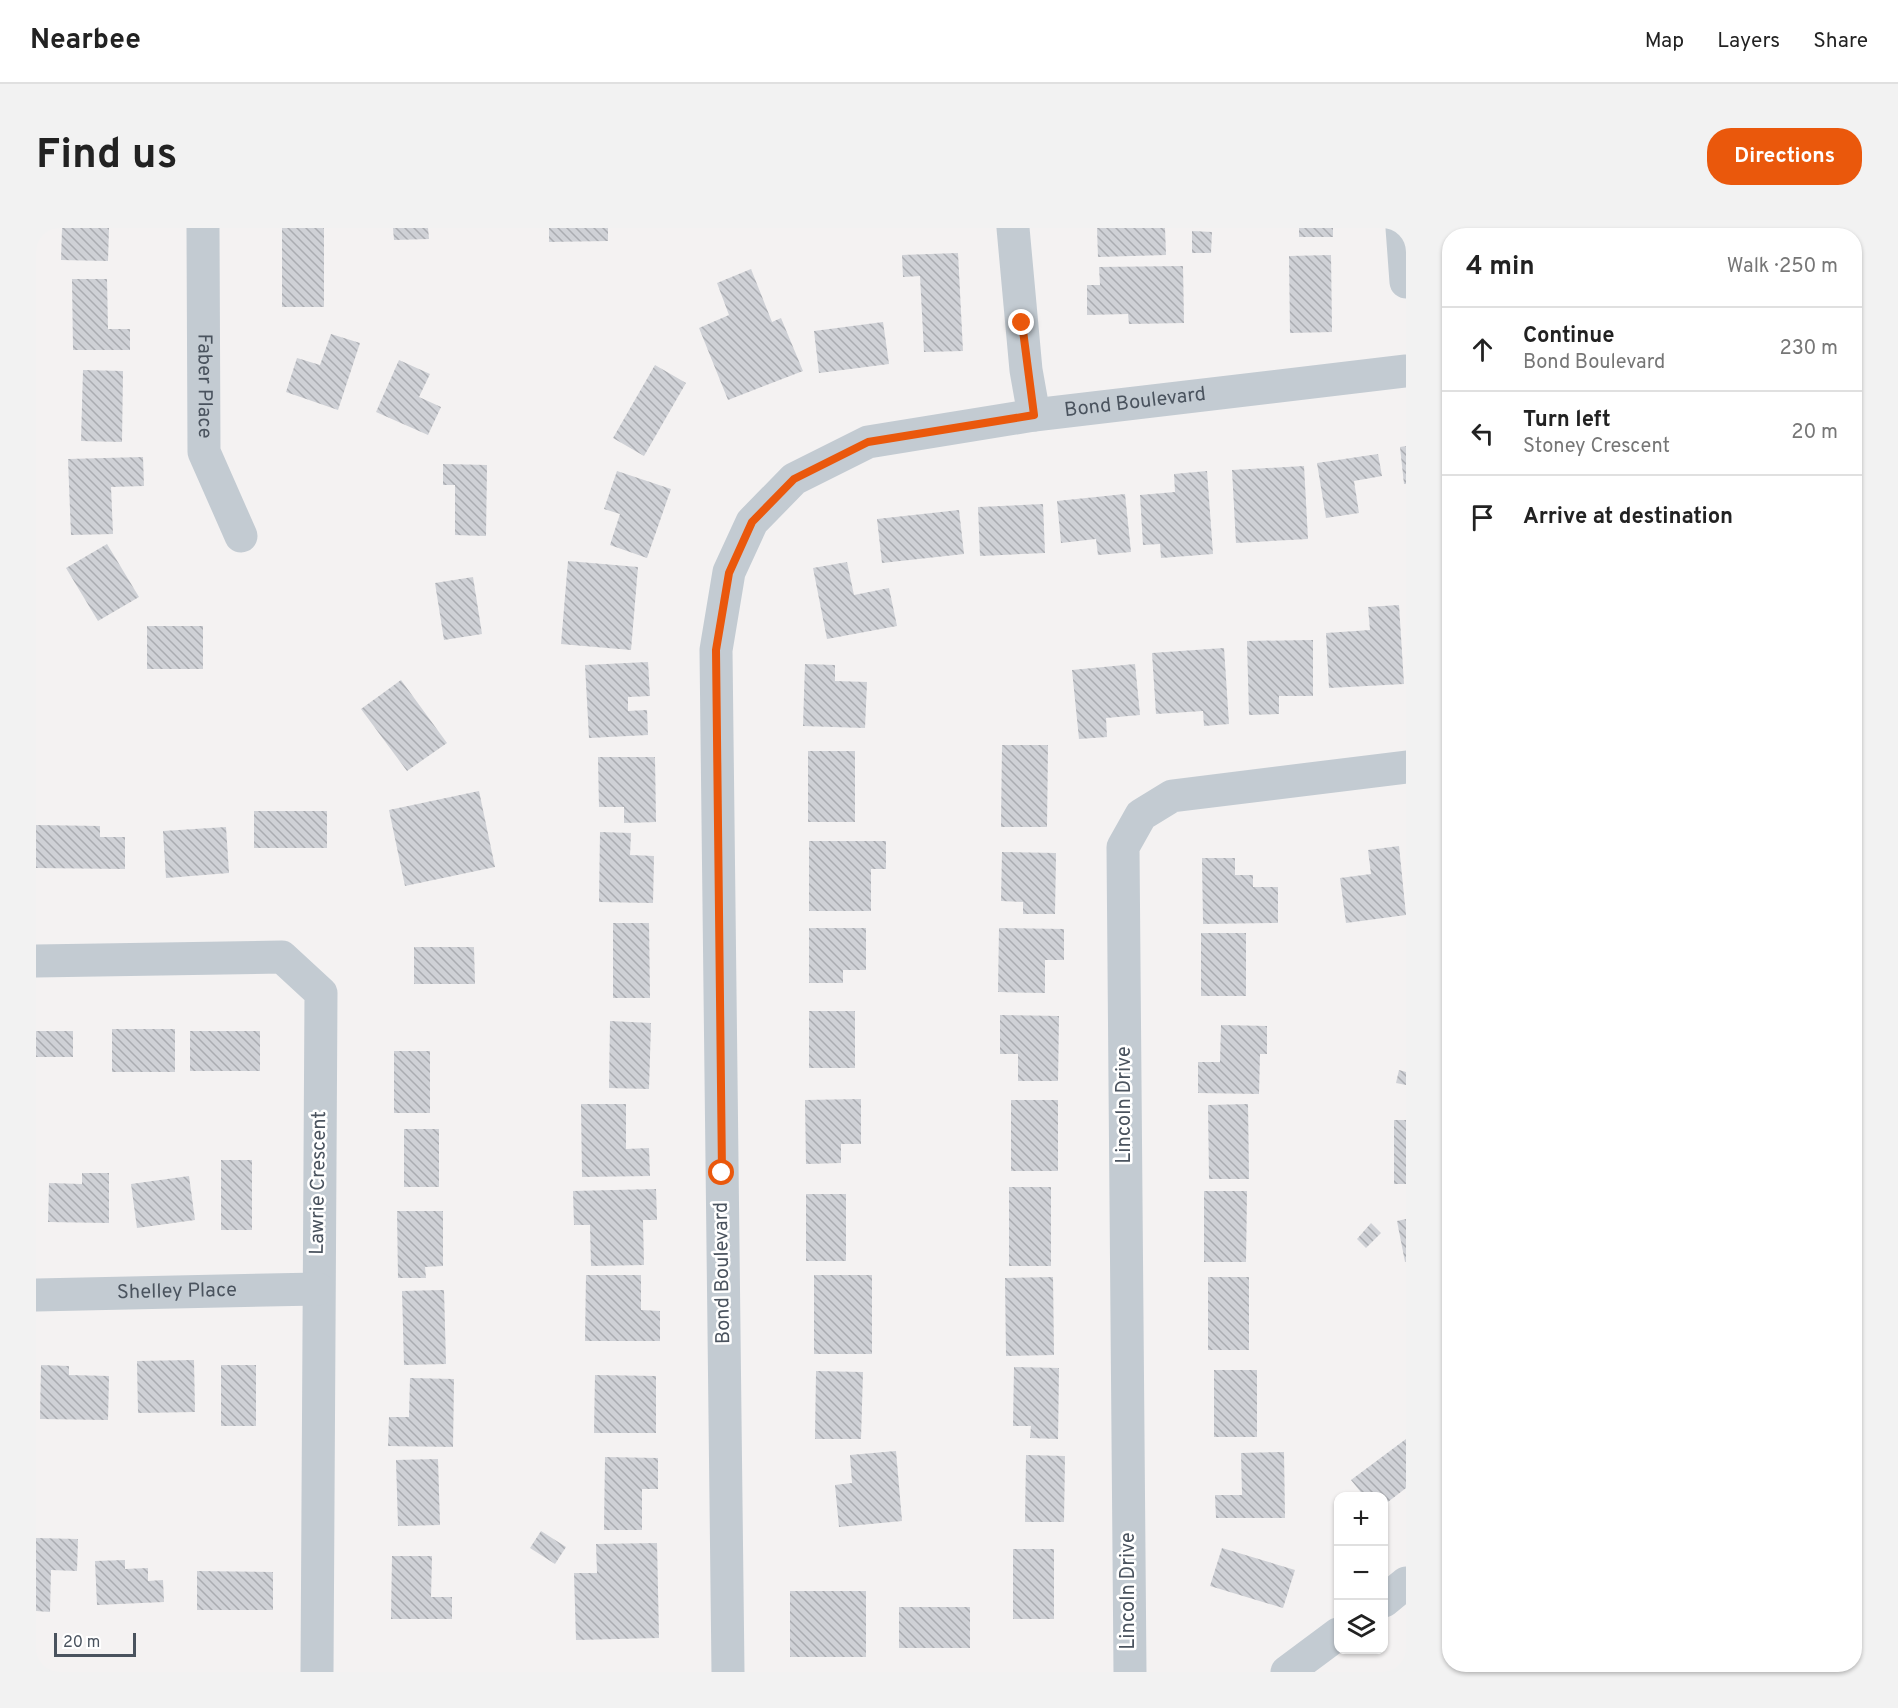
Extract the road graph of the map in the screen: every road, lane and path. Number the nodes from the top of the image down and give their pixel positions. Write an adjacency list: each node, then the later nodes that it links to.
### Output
1 (203, 228): 7 (street, Faber Place)
2 (1013, 228): 6 (street)
3 (1402, 228): 4 (street)
4 (1406, 282)
5 (1406, 371): 6 (street, Bond Boulevard)
6 (1034, 415): 16 (street, Bond Boulevard)
7 (240, 536)
8 (1406, 767): 17 (street, Lincoln Drive)
9 (36, 961): 10 (street, Lawrie Crescent)
10 (318, 1289): 11 (street, Shelley Place); 15 (street, Lawrie Crescent)
11 (36, 1295)
12 (1406, 1583): 13 (street)
13 (1384, 1600)
14 (1334, 1637): 18 (street)
15 (317, 1672)
16 (728, 1672)
17 (1130, 1672)
18 (1287, 1672)

